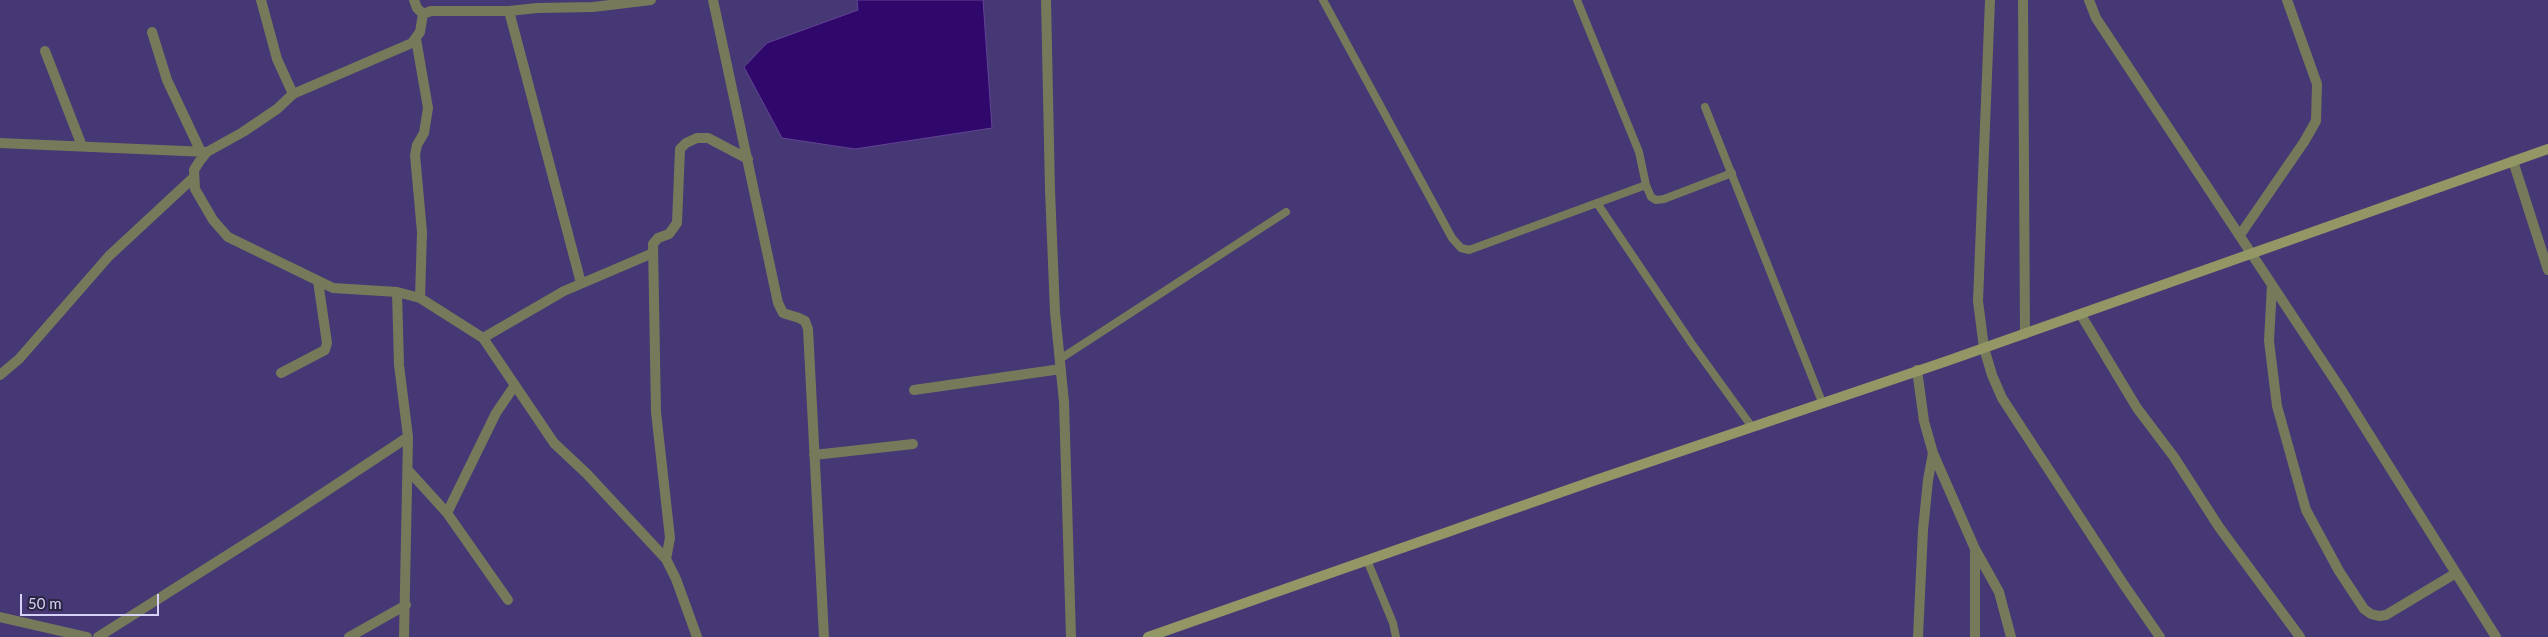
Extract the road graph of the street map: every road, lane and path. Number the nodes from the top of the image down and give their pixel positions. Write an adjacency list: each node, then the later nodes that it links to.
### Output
1 (260, 0): 18 (street)
2 (414, 0): 14 (street)
3 (651, 0): 12 (street)
4 (713, 0): 24 (street)
5 (1046, 0): 44 (street)
6 (1323, 0): 29 (lane)
7 (1577, 0): 28 (lane)
8 (1990, 0): 43 (street)
9 (2024, 0): 41 (street)
10 (2089, 0): 31 (street)
11 (2287, 0): 31 (street)
12 (591, 4): 13 (street)
13 (509, 11): 14 (street); 36 (street)
14 (423, 14): 16 (street)
15 (152, 32): 23 (street)
16 (416, 39): 18 (street); 39 (street)
17 (45, 51): 21 (street)
18 (293, 94): 23 (street)
19 (1705, 107): 26 (lane)
20 (0, 143): 21 (street)
21 (82, 146): 23 (street)
22 (2548, 149): 25 (street)
23 (204, 152): 27 (street)
24 (748, 159): 32 (street); 55 (street)
25 (2513, 161): 33 (street); 34 (street)
26 (1732, 174): 28 (lane); 50 (lane)
27 (193, 178): 35 (street); 47 (street)
28 (1646, 185): 29 (lane)
29 (1597, 203): 51 (lane)
30 (1286, 212): 44 (lane)
31 (2240, 235): 33 (street)
32 (653, 253): 36 (street); 59 (street)
33 (2252, 253): 37 (street); 40 (street)
34 (2548, 270)
35 (318, 282): 38 (street); 46 (street)
36 (581, 283): 42 (street)
37 (2272, 285): 61 (street); 61 (street)
38 (396, 292): 39 (street); 52 (street)
39 (420, 298): 42 (street)
40 (2080, 315): 41 (street); 78 (street)
41 (2025, 334): 43 (street)
42 (483, 338): 48 (street)
43 (1984, 348): 45 (street); 77 (street)
44 (1060, 364): 49 (street); 71 (street)
45 (1917, 370): 50 (street); 54 (street)
46 (281, 373)
47 (0, 375)
48 (514, 385): 57 (street); 59 (street)
49 (914, 390)
50 (1822, 402): 51 (street)
51 (1752, 426): 60 (street)
52 (408, 438): 56 (street); 66 (street)
53 (913, 444): 55 (street)
54 (1933, 453): 58 (street); 74 (street)
55 (814, 455): 70 (street)
56 (408, 470): 57 (street); 63 (street)
57 (448, 513): 62 (street)
58 (1975, 549): 75 (street); 76 (street)
59 (666, 559): 69 (street)
60 (1367, 560): 72 (street); 73 (lane)
61 (2456, 573): 79 (street)
62 (508, 600)
63 (406, 605): 67 (street); 68 (street)
64 (0, 617): 65 (street)
65 (87, 637)
66 (98, 637)
67 (349, 637)
68 (404, 637)
69 (697, 637)
70 (824, 637)
71 (1071, 637)
72 (1148, 637)
73 (1396, 637)
74 (1918, 637)
75 (1975, 637)
76 (2011, 637)
77 (2160, 637)
78 (2300, 637)
79 (2496, 637)

